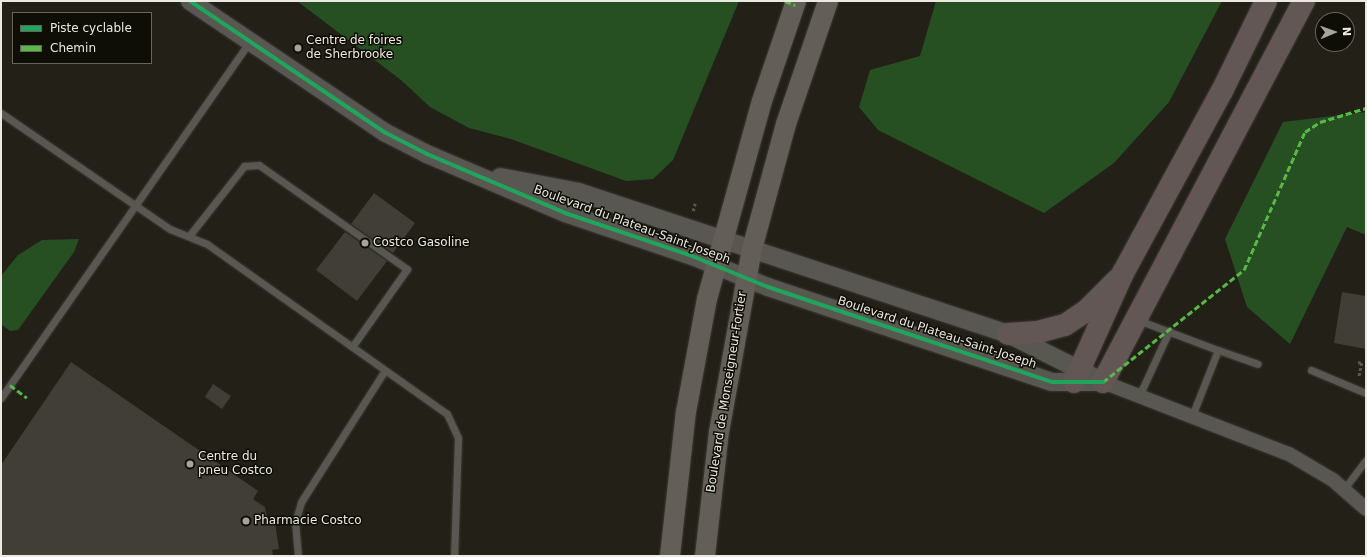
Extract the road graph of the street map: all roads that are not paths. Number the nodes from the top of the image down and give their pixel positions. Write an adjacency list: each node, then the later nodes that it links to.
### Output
1 (190, 1): 6 (street, Boulevard du Plateau-Saint-Joseph)
2 (796, 1): 11 (main road)
3 (828, 1): 12 (main road, Boulevard de Monseigneur-Fortier)
4 (1266, 1): 14 (highway)
5 (1304, 1): 16 (highway)
6 (250, 41): 8 (street, Boulevard du Plateau-Saint-Joseph); 9 (lane)
7 (1, 113): 9 (lane)
8 (466, 170): 11 (street, Boulevard du Plateau-Saint-Joseph); 13 (street, Boulevard du Plateau-Saint-Joseph)
9 (135, 206): 10 (lane); 28 (lane)
10 (189, 236): 19 (lane); 19 (lane)
11 (722, 239): 12 (street, Boulevard du Plateau-Saint-Joseph); 13 (main road)
12 (752, 249): 15 (main road, Boulevard de Monseigneur-Fortier); 18 (street, Boulevard du Plateau-Saint-Joseph)
13 (715, 266): 15 (street, Boulevard du Plateau-Saint-Joseph); 35 (main road)
14 (1123, 273): 18 (highway); 24 (highway)
15 (746, 278): 24 (street, Boulevard du Plateau-Saint-Joseph); 36 (main road, Boulevard de Monseigneur-Fortier)
16 (1134, 319): 17 (lane); 25 (highway)
17 (1169, 331): 20 (lane); 27 (lane)
18 (1008, 334): 24 (street, Boulevard du Plateau-Saint-Joseph)
19 (352, 347): 22 (lane)
20 (1218, 350): 21 (lane); 29 (lane)
21 (1258, 364)
22 (385, 370): 33 (lane); 34 (lane)
23 (1311, 370): 26 (lane)
24 (1077, 376): 25 (street, Boulevard du Plateau-Saint-Joseph)
25 (1103, 382): 27 (street, Boulevard du Plateau-Saint-Joseph)
26 (1366, 393)
27 (1139, 396): 29 (street, Boulevard du Plateau-Saint-Joseph)
28 (1, 398)
29 (1192, 416): 31 (street, Boulevard du Plateau-Saint-Joseph)
30 (1366, 460): 31 (lane)
31 (1344, 489): 32 (street, Boulevard du Plateau-Saint-Joseph)
32 (1366, 509)
33 (298, 556)
34 (454, 556)
35 (670, 556)
36 (705, 556)

